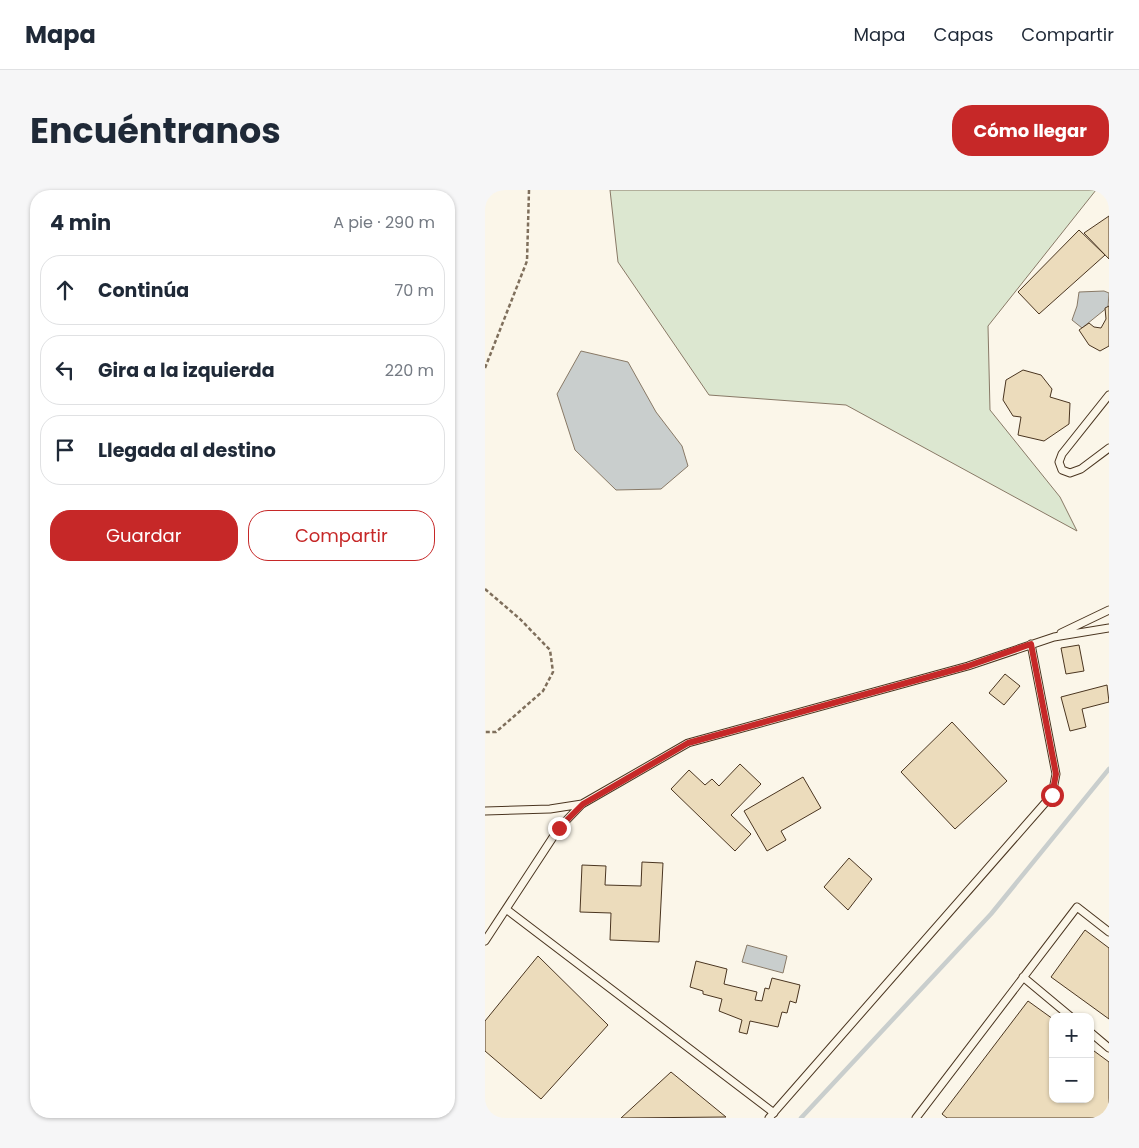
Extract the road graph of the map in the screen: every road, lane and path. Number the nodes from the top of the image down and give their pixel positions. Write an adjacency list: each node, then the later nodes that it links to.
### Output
1 (529, 190): 2 (path)
2 (485, 368)
3 (1109, 395): 4 (lane)
4 (1109, 448)
5 (485, 589): 10 (path)
6 (1109, 610): 8 (lane)
7 (1109, 628): 8 (lane)
8 (1054, 637): 9 (lane)
9 (1031, 644): 11 (lane); 20 (lane)
10 (485, 732)
11 (583, 804): 12 (lane); 13 (lane)
12 (485, 810)
13 (505, 909): 15 (lane); 20 (lane)
14 (1109, 932): 16 (lane)
15 (485, 941)
16 (1023, 978): 17 (lane); 21 (lane)
17 (1066, 1013)
18 (1094, 1035): 19 (lane)
19 (1109, 1048)
20 (772, 1115)
21 (916, 1118)

